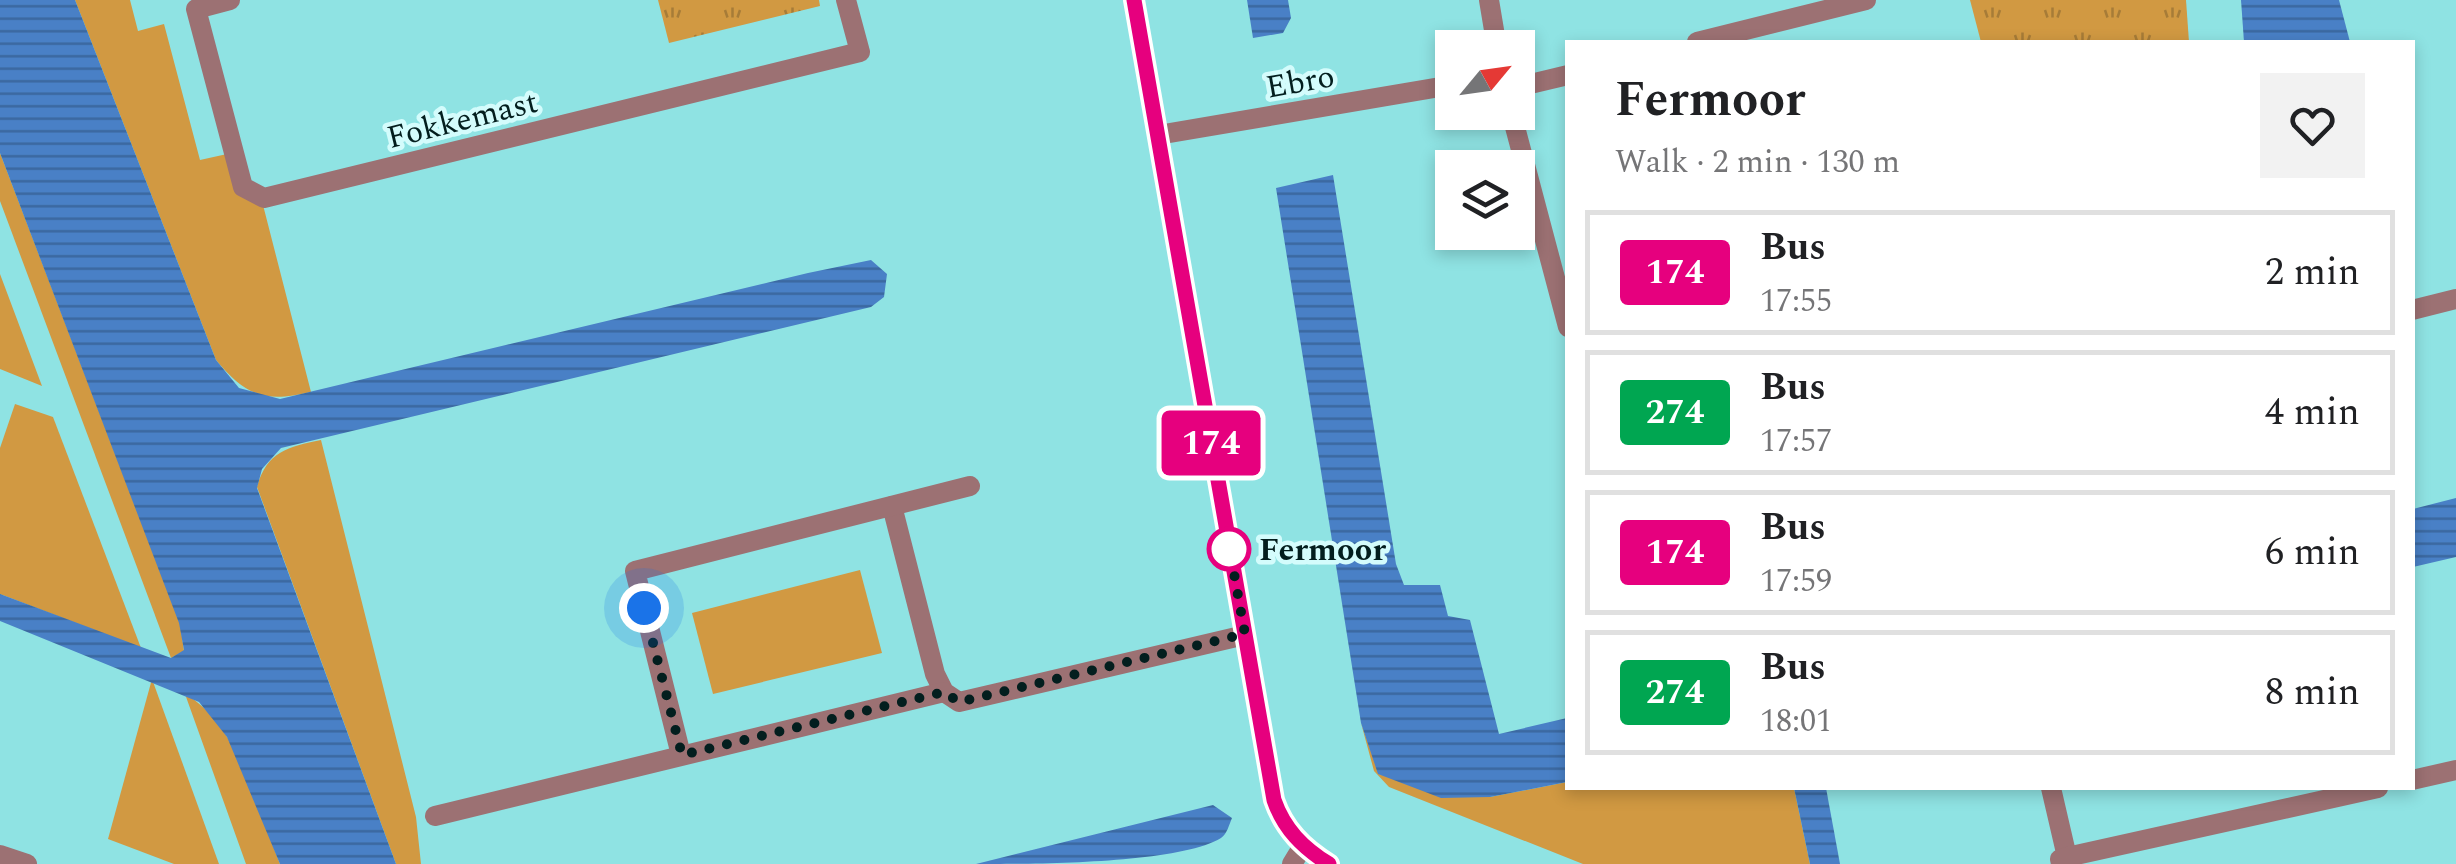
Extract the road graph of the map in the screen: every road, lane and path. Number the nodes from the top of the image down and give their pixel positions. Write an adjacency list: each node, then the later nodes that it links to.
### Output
1 (230, 0): 2 (street, Fokkemast)
2 (846, 0)
3 (1134, 0): 13 (street)
4 (1490, 0): 7 (street)
5 (1866, 0): 6 (street)
6 (1790, 9): 8 (street)
7 (1495, 30)
8 (1703, 40)
9 (1565, 76): 10 (street)
10 (1535, 83)
11 (1435, 88): 13 (street, Ebro)
12 (1516, 130): 16 (street)
13 (1158, 136): 19 (street)
14 (2456, 299): 15 (street)
15 (2415, 309)
16 (1565, 316)
17 (970, 486): 18 (street)
18 (892, 506): 20 (street); 21 (street)
19 (1245, 634): 20 (street); 28 (street)
20 (944, 692): 21 (street)
21 (682, 755): 26 (street)
22 (2456, 770): 23 (street)
23 (2415, 779)
24 (2051, 790): 29 (street)
25 (2369, 790): 29 (street)
26 (435, 816)
27 (0, 855): 30 (street)
28 (1297, 855): 31 (street)
29 (2064, 861)
30 (28, 864)
31 (1329, 864)

